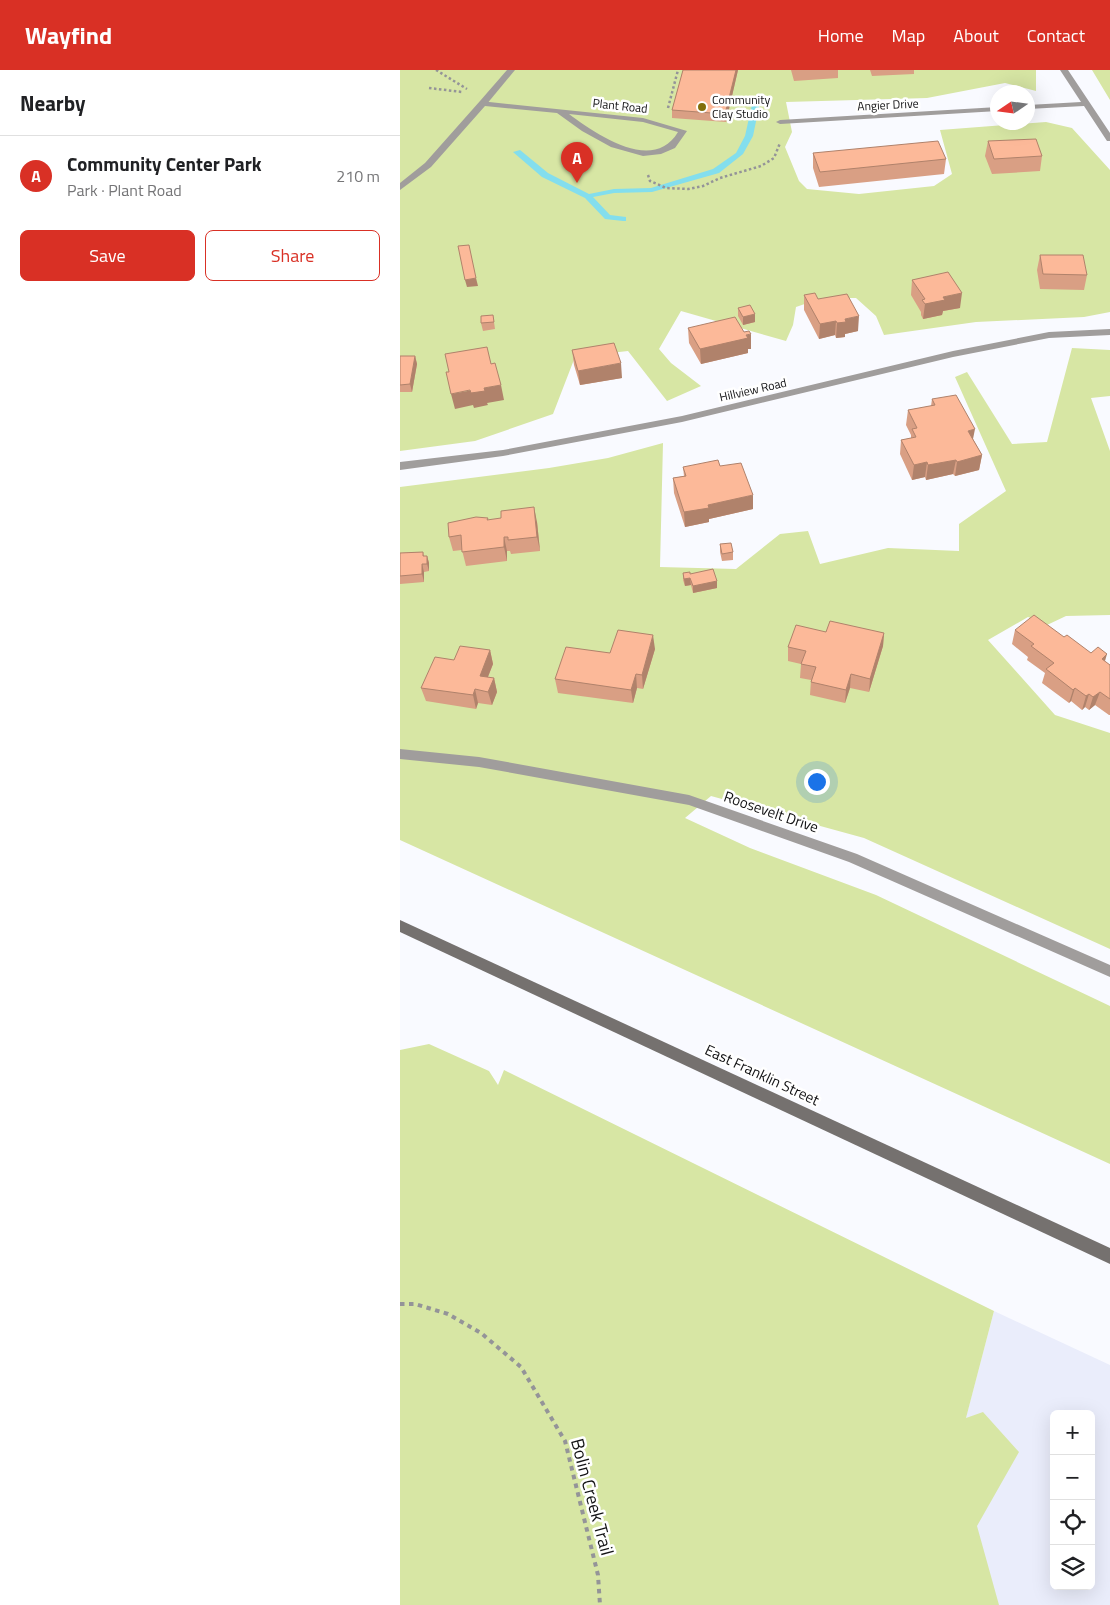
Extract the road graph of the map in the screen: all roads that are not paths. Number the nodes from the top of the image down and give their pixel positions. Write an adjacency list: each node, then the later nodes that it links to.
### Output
1 (511, 70): 3 (street)
2 (1064, 70): 4 (street)
3 (483, 104): 7 (street, Plant Road); 10 (street)
4 (1085, 104): 5 (street); 9 (street)
5 (1035, 107)
6 (990, 109): 8 (street, Angier Drive)
7 (560, 113): 7 (street, Plant Road)
8 (780, 122)
9 (1110, 140)
10 (400, 187)
11 (1110, 332): 12 (street, Hillview Road)
12 (400, 466)
13 (400, 754): 15 (street, Roosevelt Drive)
14 (400, 926): 16 (main road, East Franklin Street)
15 (1110, 971)
16 (1110, 1256)

